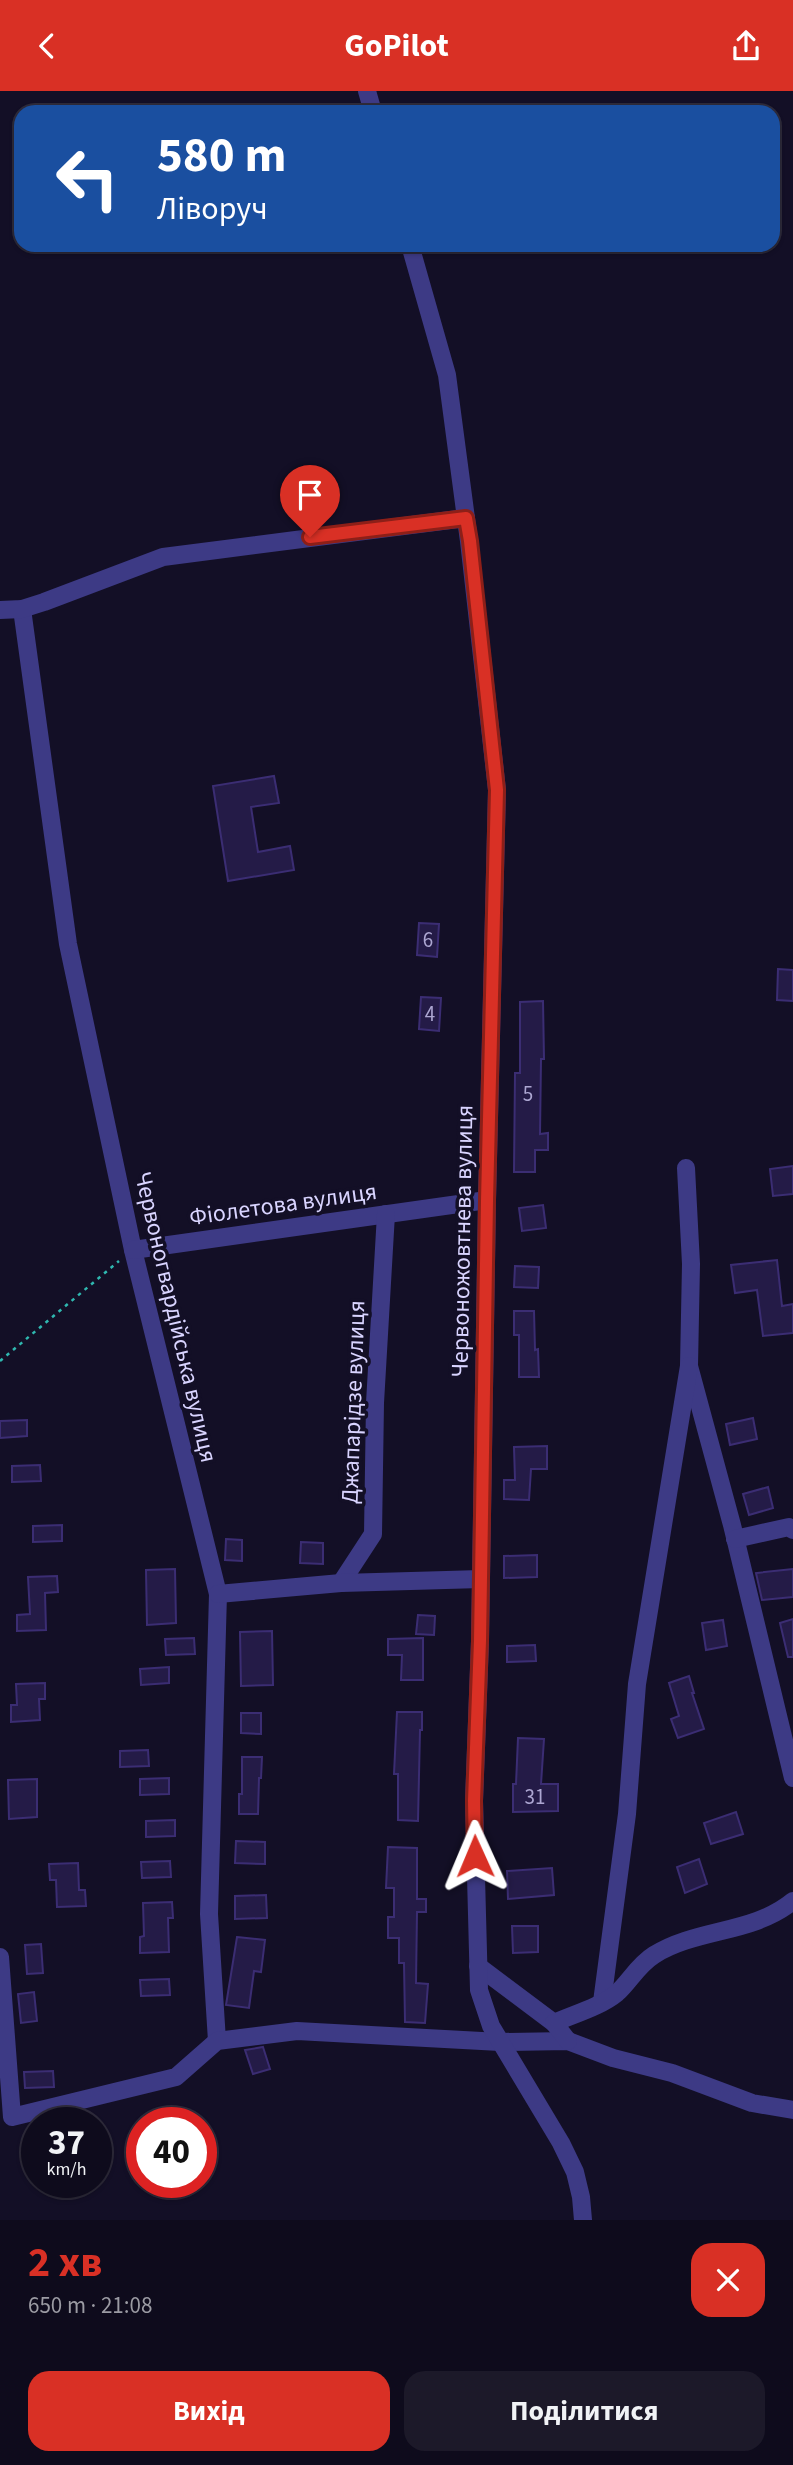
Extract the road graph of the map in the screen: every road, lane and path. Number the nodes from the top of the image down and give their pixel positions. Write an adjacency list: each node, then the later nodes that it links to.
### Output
1 (412, 252): 2 (street, Червоножовтнева вулиця)
2 (466, 518): 3 (street); 6 (street, Червоножовтнева вулиця)
3 (22, 609): 4 (street); 8 (street, Червоногвардійська вулиця)
4 (0, 610)
5 (686, 1168): 10 (street)
6 (487, 1201): 7 (street, Фіолетова вулиця); 13 (street, Червоножовтнева вулиця)
7 (386, 1214): 8 (street, Фіолетова вулиця); 14 (street, Джапарідзе вулиця)
8 (133, 1249): 9 (path); 15 (street, Червоногвардійська вулиця)
9 (0, 1361)
10 (689, 1366): 12 (street); 20 (street)
11 (793, 1530): 12 (street)
12 (735, 1539): 16 (street)
13 (481, 1579): 14 (street); 19 (street, Червоножовтнева вулиця)
14 (341, 1583): 15 (street)
15 (218, 1594): 22 (street, Червоногвардійська вулиця)
16 (793, 1778)
17 (793, 1901): 20 (street)
18 (0, 1957): 22 (street)
19 (478, 1966): 21 (street); 24 (street, Червоножовтнева вулиця)
20 (602, 2002): 21 (street)
21 (554, 2023): 23 (street)
22 (216, 2041): 24 (street)
23 (568, 2041): 24 (street); 25 (street)
24 (500, 2042): 26 (street, Червоножовтнева вулиця)
25 (793, 2110)
26 (583, 2220)

